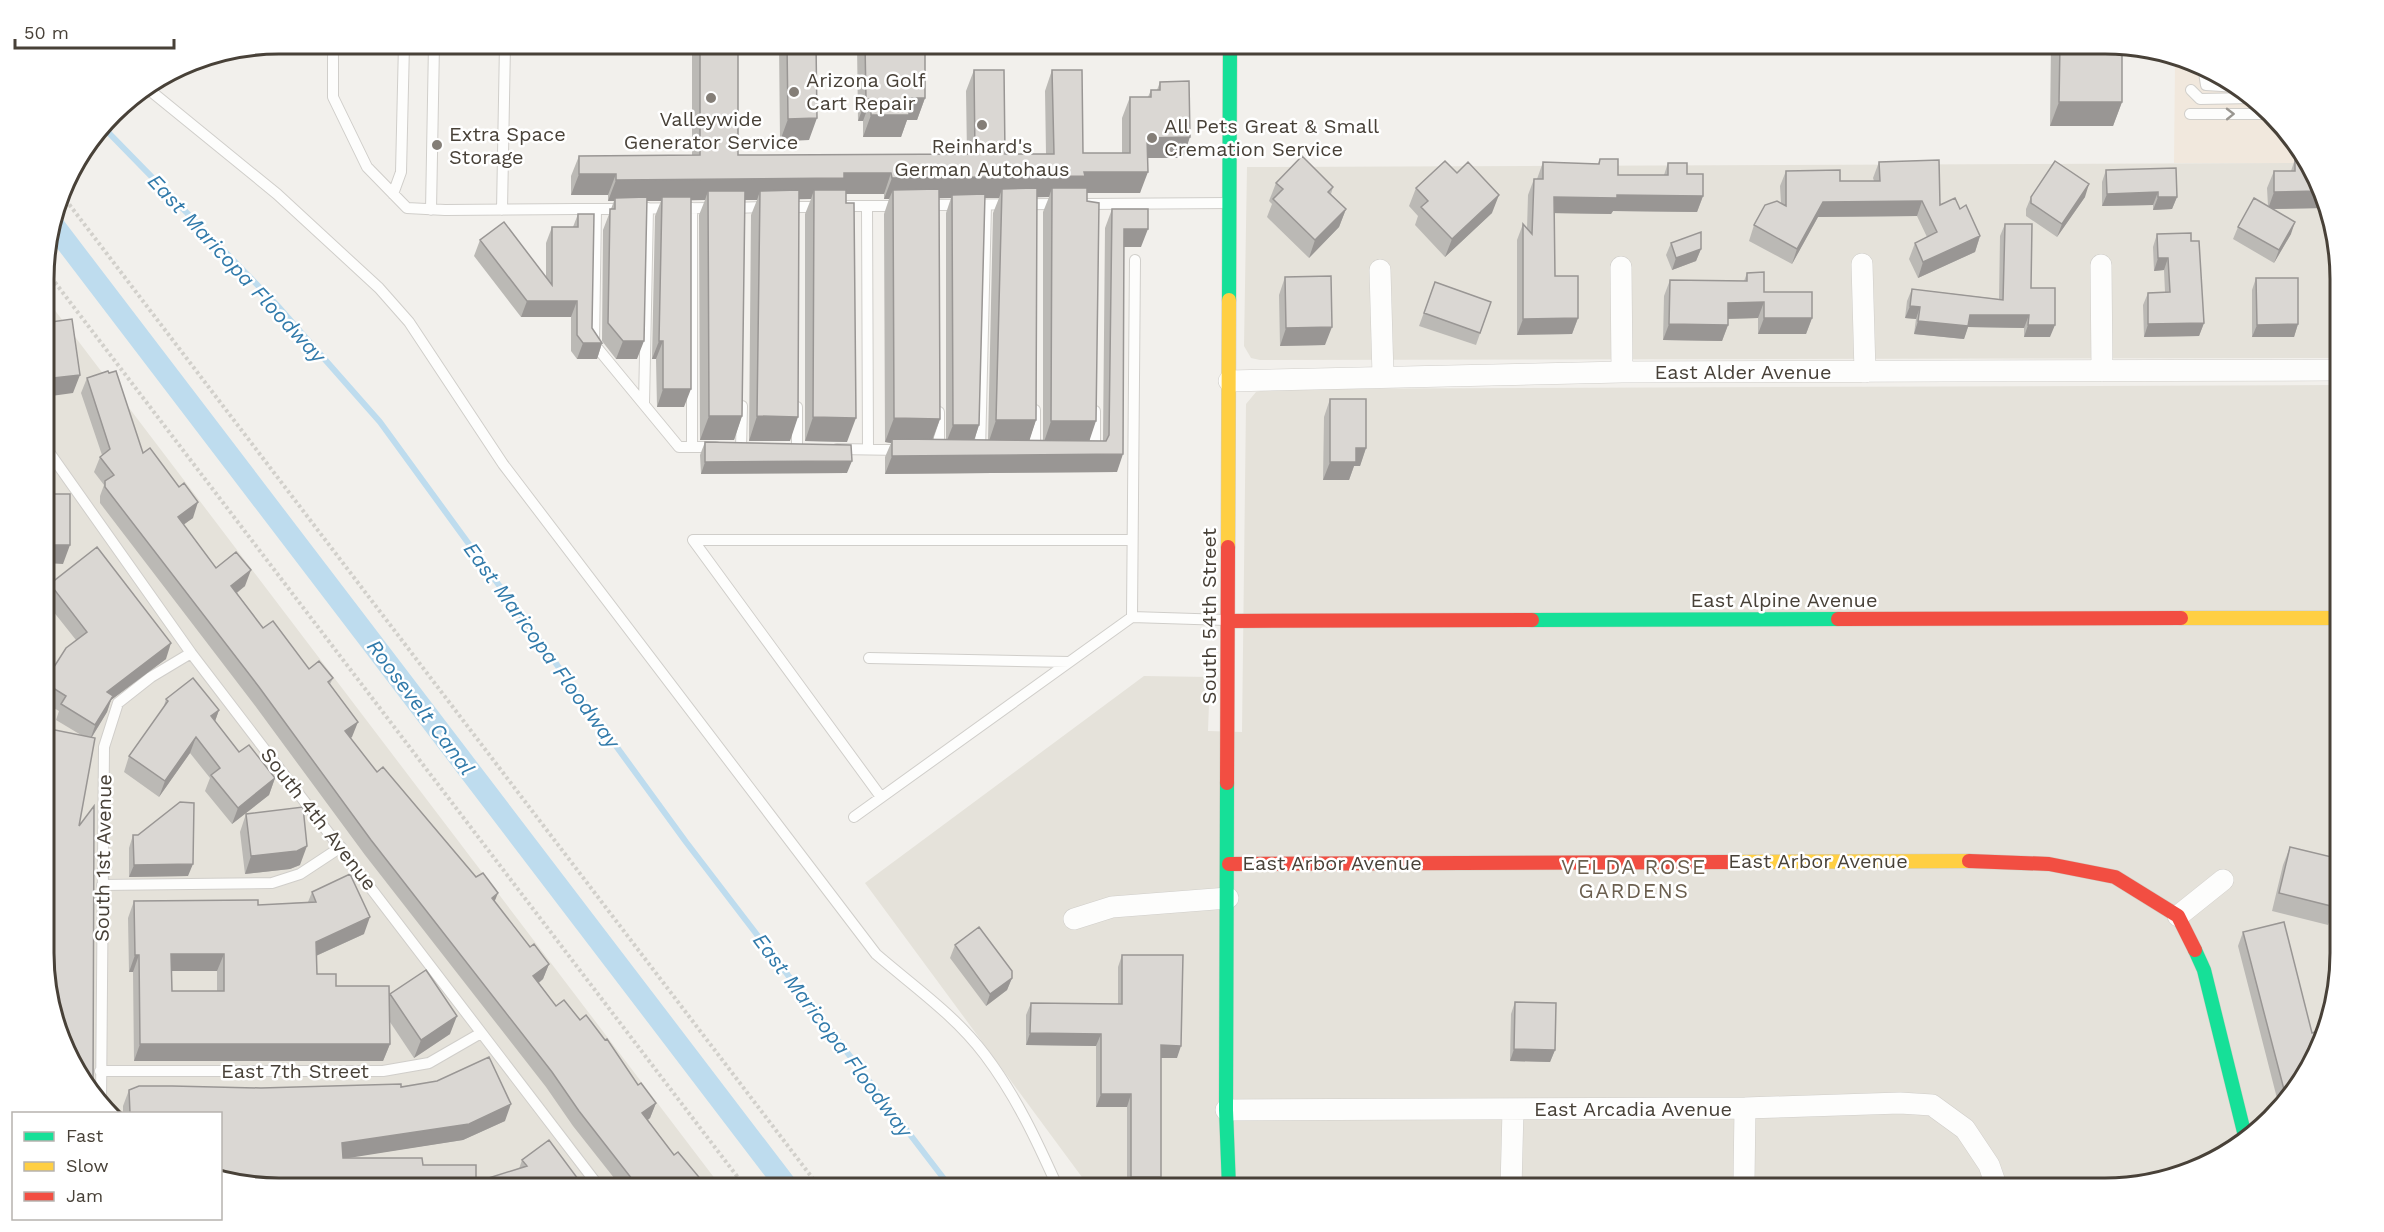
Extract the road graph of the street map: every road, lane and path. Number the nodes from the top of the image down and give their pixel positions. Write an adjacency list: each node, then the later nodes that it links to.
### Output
1 (333, 54): 13 (lane)
2 (404, 54): 13 (lane)
3 (434, 54): 23 (lane)
4 (505, 54): 24 (lane)
5 (1230, 54): 15 (street, South 54th Street)
6 (2205, 77): 7 (lane)
7 (2221, 86)
8 (2191, 90): 10 (lane)
9 (153, 93): 81 (lane)
10 (2239, 98)
11 (2190, 114): 12 (lane, one-way to 12)
12 (2257, 114)
13 (393, 194): 23 (lane)
14 (68, 202): 80 (path)
15 (1229, 202): 16 (lane); 38 (street, South 54th Street)
16 (1098, 204): 18 (lane); 26 (lane)
17 (986, 205): 18 (lane); 19 (lane); 51 (lane)
18 (1036, 205): 25 (lane)
19 (867, 206): 21 (lane); 48 (lane)
20 (648, 208): 21 (lane); 22 (lane); 43 (lane)
21 (692, 208): 45 (lane)
22 (596, 209): 24 (lane); 43 (lane)
23 (431, 210): 24 (lane)
24 (502, 210)
25 (1036, 216)
26 (1098, 216)
27 (1135, 260): 55 (lane)
28 (1862, 264): 36 (street)
29 (2101, 265): 34 (street)
30 (1621, 267): 35 (street)
31 (1380, 270): 37 (street)
32 (54, 281): 79 (path)
33 (2330, 370): 34 (street, East Alder Avenue)
34 (2102, 371): 36 (street, East Alder Avenue)
35 (1622, 372): 36 (street, East Alder Avenue); 37 (street, East Alder Avenue)
36 (1865, 372)
37 (1383, 376): 38 (street, East Alder Avenue)
38 (1229, 381): 58 (street, South 54th Street)
39 (742, 390): 45 (lane)
40 (797, 391): 46 (lane)
41 (1035, 393): 52 (lane)
42 (1096, 393): 53 (lane)
43 (644, 404): 45 (lane)
44 (939, 404): 50 (lane)
45 (692, 447)
46 (809, 448)
47 (821, 449): 48 (lane)
48 (868, 449): 49 (lane)
49 (915, 450)
50 (927, 450)
51 (980, 451)
52 (1047, 452)
53 (1083, 452)
54 (54, 459): 59 (lane, South 4th Avenue)
55 (1132, 540): 56 (lane); 62 (lane)
56 (1132, 617): 58 (lane); 61 (lane)
57 (2330, 618): 58 (street, East Alpine Avenue)
58 (1229, 621): 65 (street, South 54th Street)
59 (191, 653): 64 (lane, South 4th Avenue); 67 (lane, South 1st Avenue)
60 (869, 658): 61 (lane)
61 (1069, 662): 62 (lane)
62 (881, 797): 63 (lane)
63 (855, 817)
64 (341, 847): 67 (lane); 71 (lane, South 4th Avenue)
65 (1229, 864): 68 (street, South 54th Street); 69 (street, East Arbor Avenue)
66 (2223, 880): 69 (street)
67 (102, 885): 72 (lane, South 1st Avenue)
68 (1227, 898): 70 (street); 75 (street, South 54th Street)
69 (2178, 916): 77 (street)
70 (1074, 919)
71 (481, 1033): 72 (lane, East 7th Street); 78 (lane, South 4th Avenue)
72 (100, 1071): 73 (lane, South 1st Avenue)
73 (101, 1091)
74 (1745, 1108): 76 (street, East Arcadia Avenue); 84 (street); 85 (street, East Arcadia Avenue)
75 (1226, 1110): 76 (street, East Arcadia Avenue); 82 (street, South 54th Street)
76 (1513, 1110): 83 (street)
77 (2244, 1130)
78 (592, 1178)
79 (738, 1178)
80 (812, 1178)
81 (1054, 1178)
82 (1229, 1178)
83 (1511, 1178)
84 (1744, 1178)
85 (1994, 1178)

